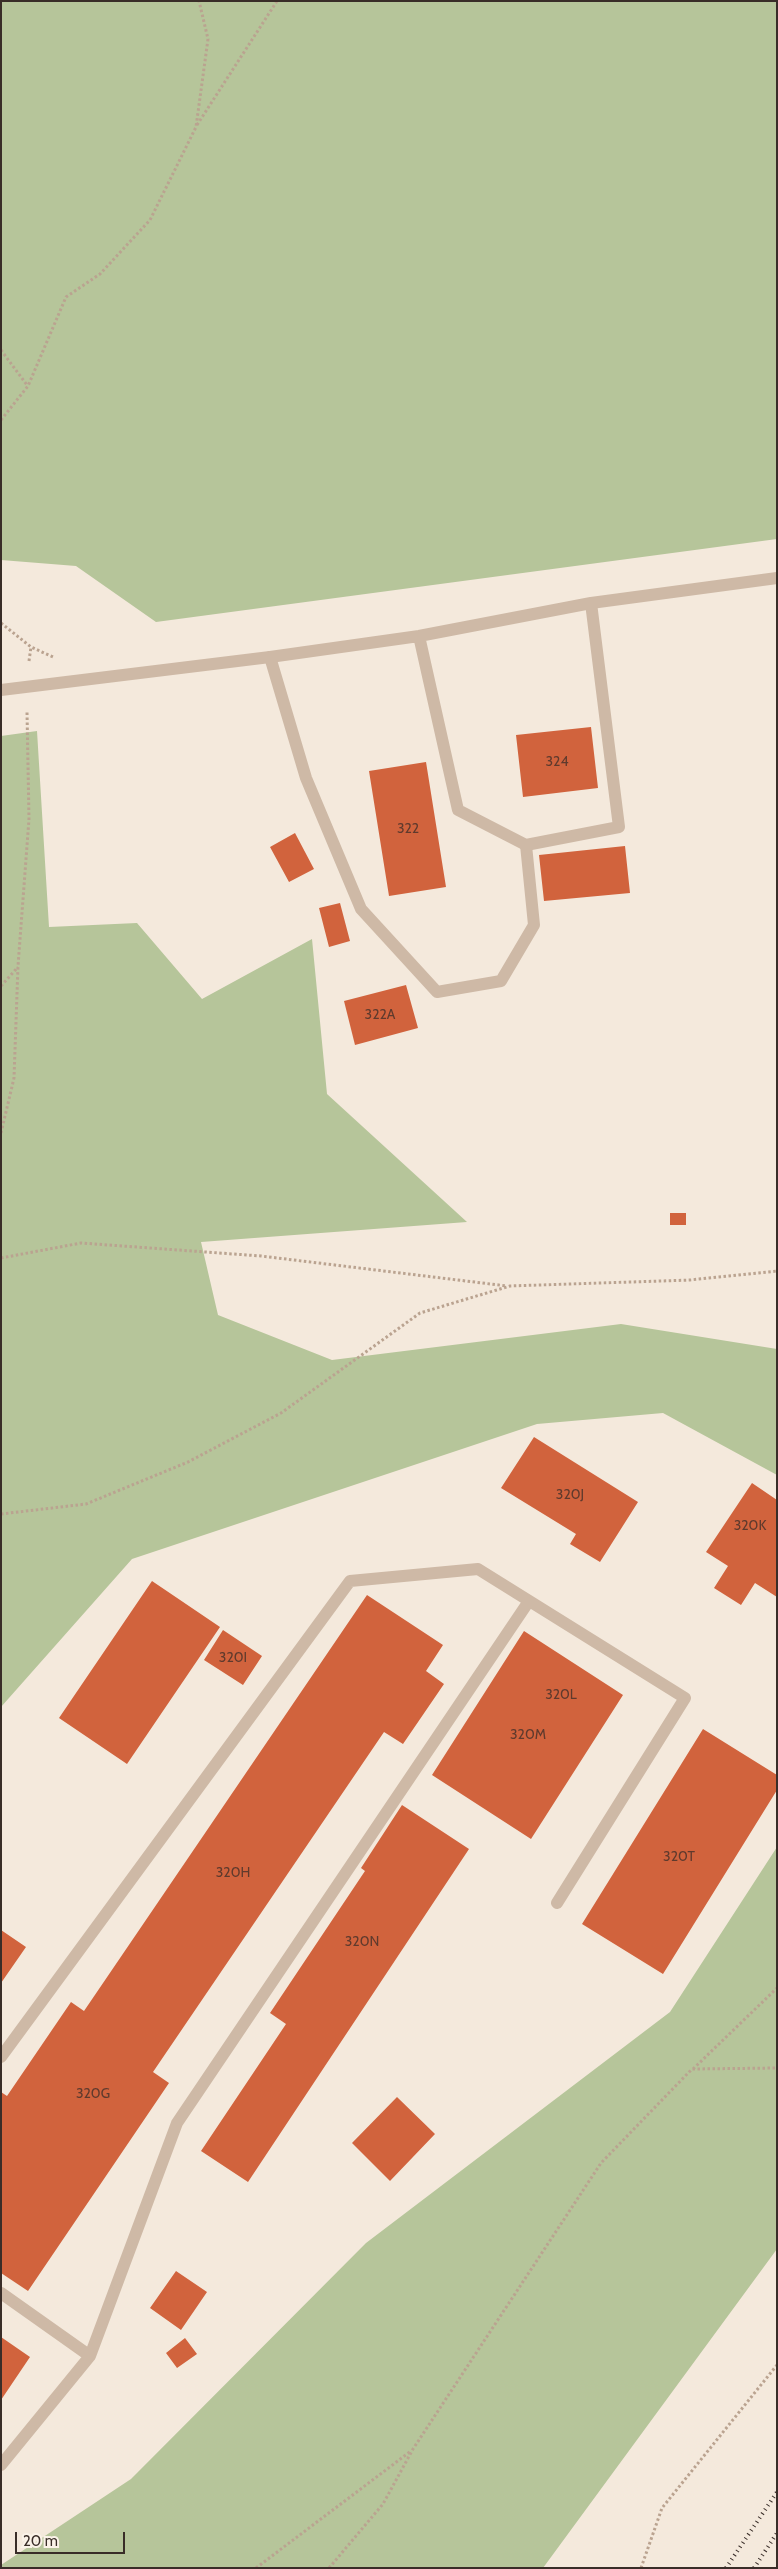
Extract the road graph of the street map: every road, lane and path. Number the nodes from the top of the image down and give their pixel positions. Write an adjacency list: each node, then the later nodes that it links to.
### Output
1 (277, 1): 3 (path)
2 (200, 3): 3 (path)
3 (196, 127): 5 (path)
4 (1, 350): 5 (path)
5 (28, 386): 6 (path)
6 (1, 420)
7 (777, 578): 8 (street)
8 (591, 603): 10 (street); 14 (street)
9 (1, 623): 12 (path)
10 (419, 636): 11 (street); 14 (street)
11 (270, 657): 12 (street); 14 (street)
12 (26, 686): 13 (street); 15 (path)
13 (1, 690)
14 (526, 845)
15 (18, 966): 16 (path); 17 (path)
16 (1, 986)
17 (1, 1134)
18 (1, 1258): 20 (path)
19 (777, 1271): 20 (path)
20 (510, 1286): 21 (path)
21 (1, 1514)
22 (529, 1601): 23 (street); 25 (street); 29 (street)
23 (557, 1903)
24 (777, 1988): 27 (path)
25 (1, 2057)
26 (777, 2068): 27 (path)
27 (692, 2069): 31 (path)
28 (1, 2293): 29 (street)
29 (90, 2356): 32 (street)
30 (777, 2365): 35 (path)
31 (413, 2449): 33 (path); 34 (path)
32 (1, 2465)
33 (256, 2568)
34 (329, 2568)
35 (640, 2568)

